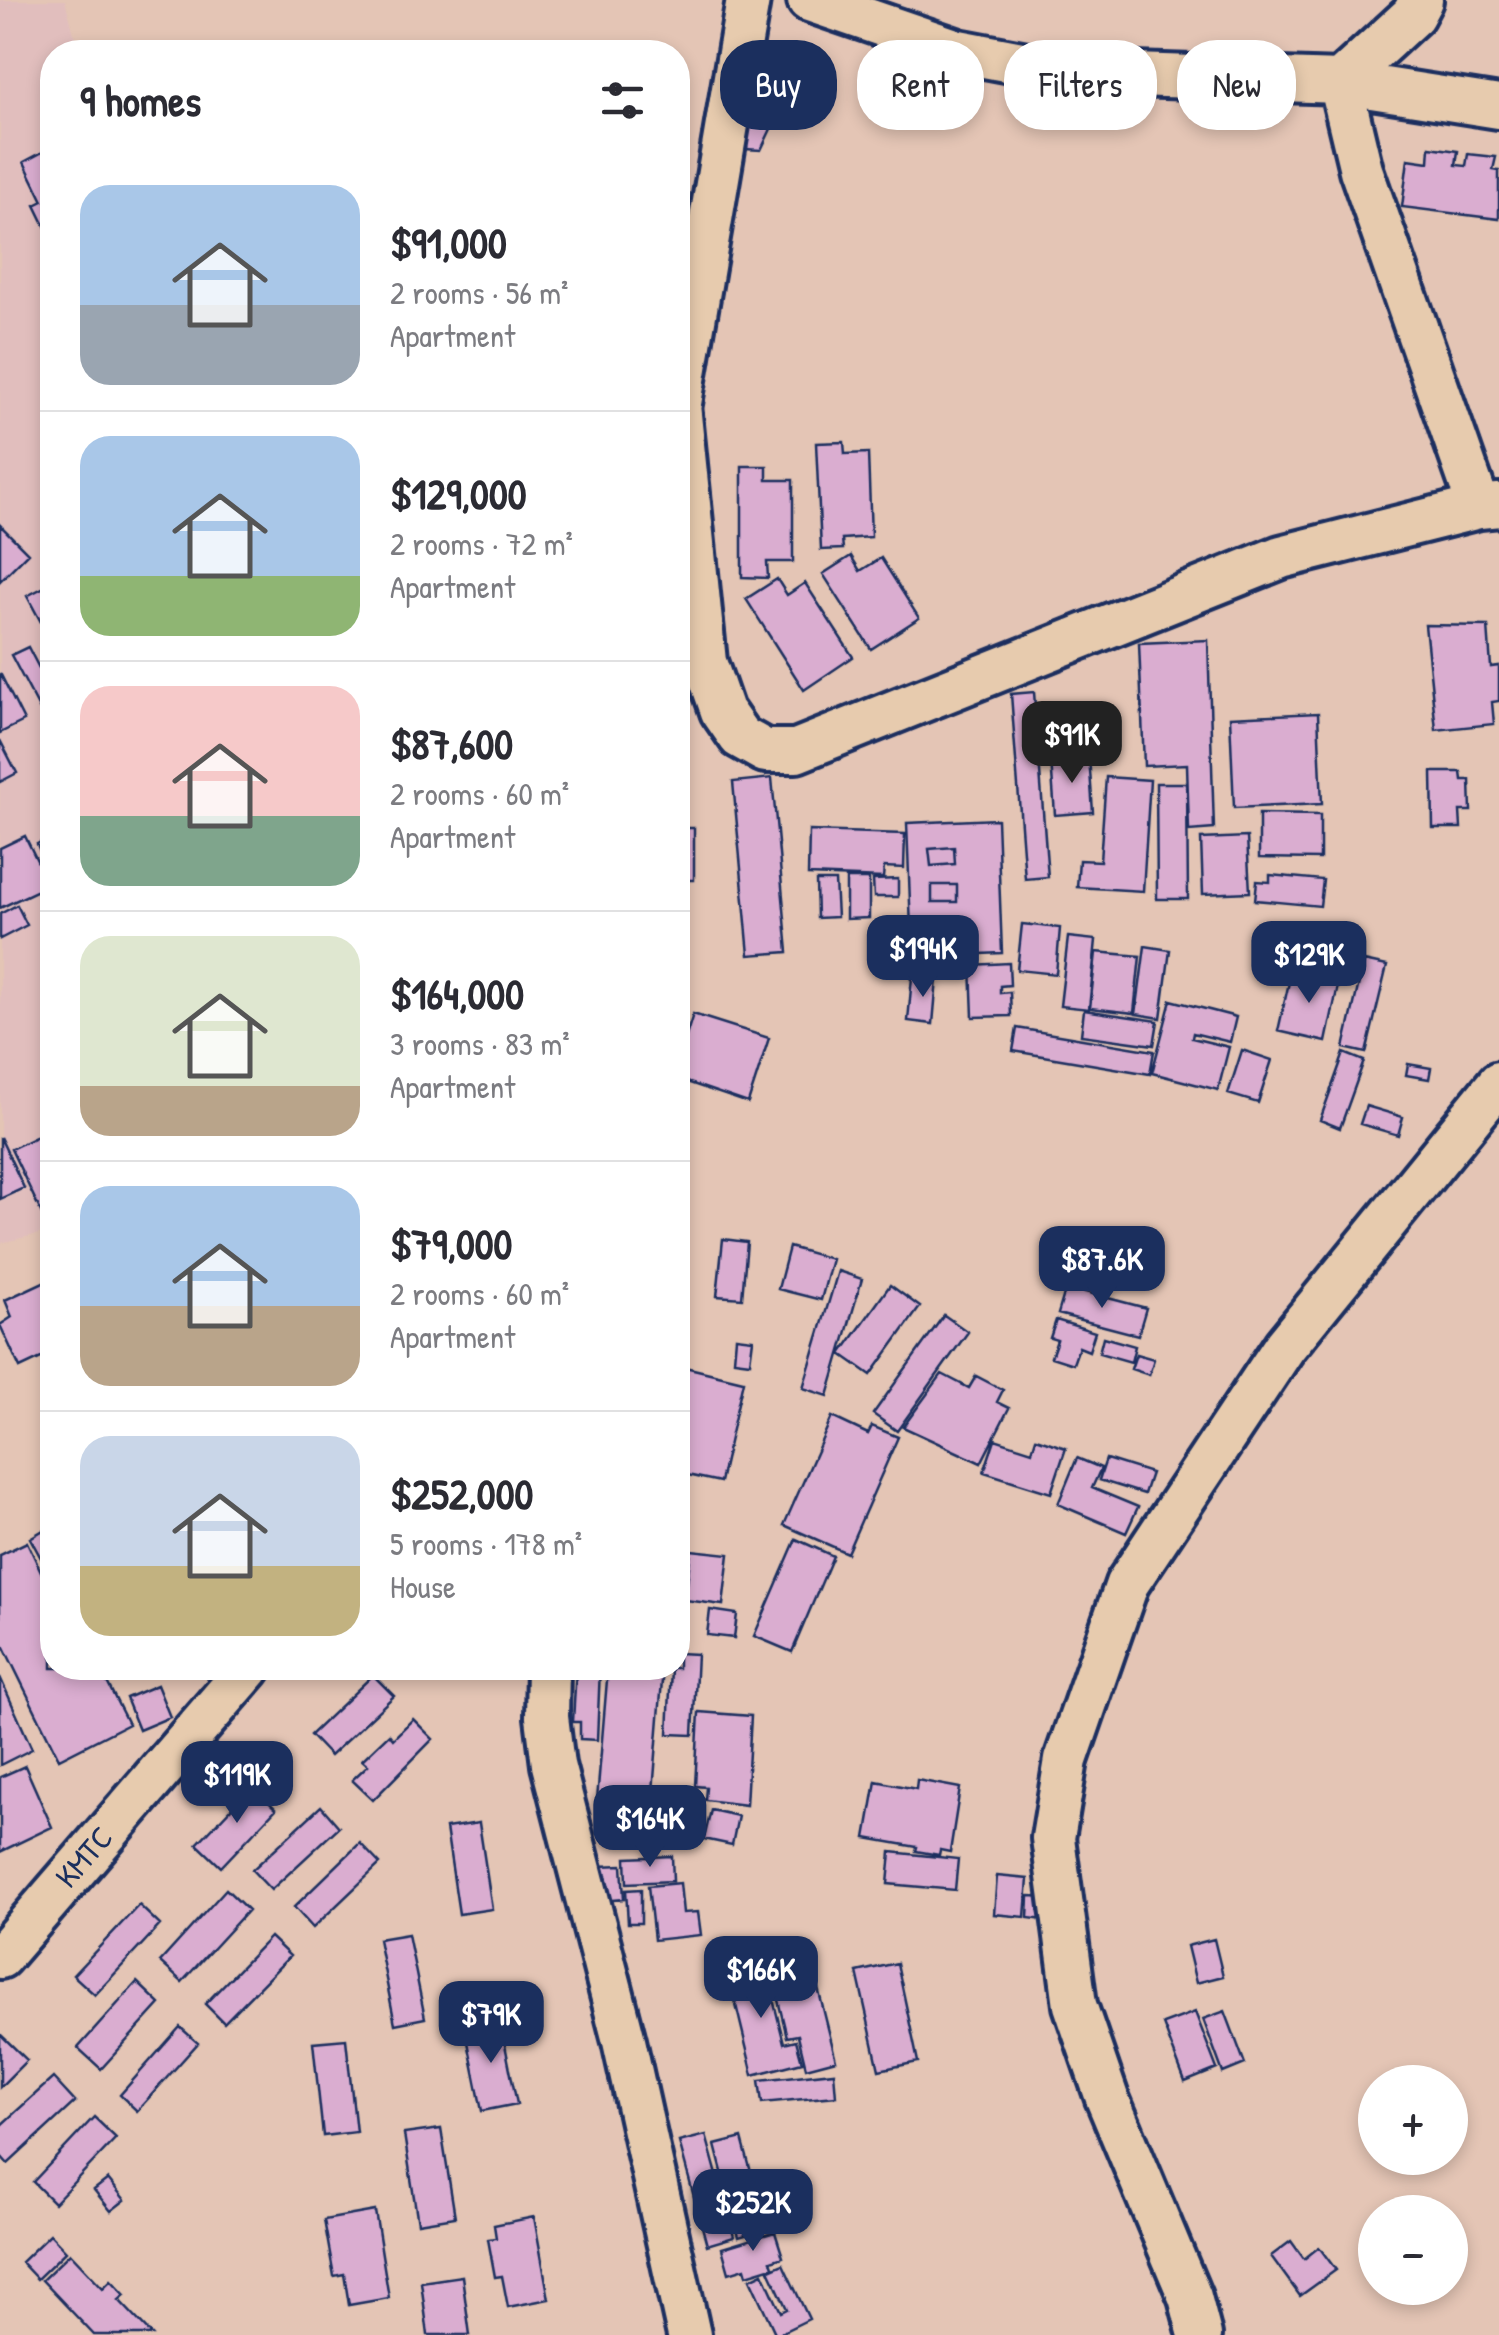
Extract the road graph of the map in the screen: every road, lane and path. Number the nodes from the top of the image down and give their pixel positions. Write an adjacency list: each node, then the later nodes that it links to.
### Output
1 (748, 0): 6 (street)
2 (809, 0): 4 (street)
3 (1425, 5): 4 (street)
4 (1340, 82): 5 (street); 7 (street)
5 (1499, 107)
6 (690, 340)
7 (1489, 506): 8 (street)
8 (690, 522)
9 (1499, 1083): 14 (street)
10 (239, 1680): 12 (street, KMTC)
11 (548, 1680): 13 (street)
12 (0, 1957)
13 (689, 2335)
14 (1200, 2335)

